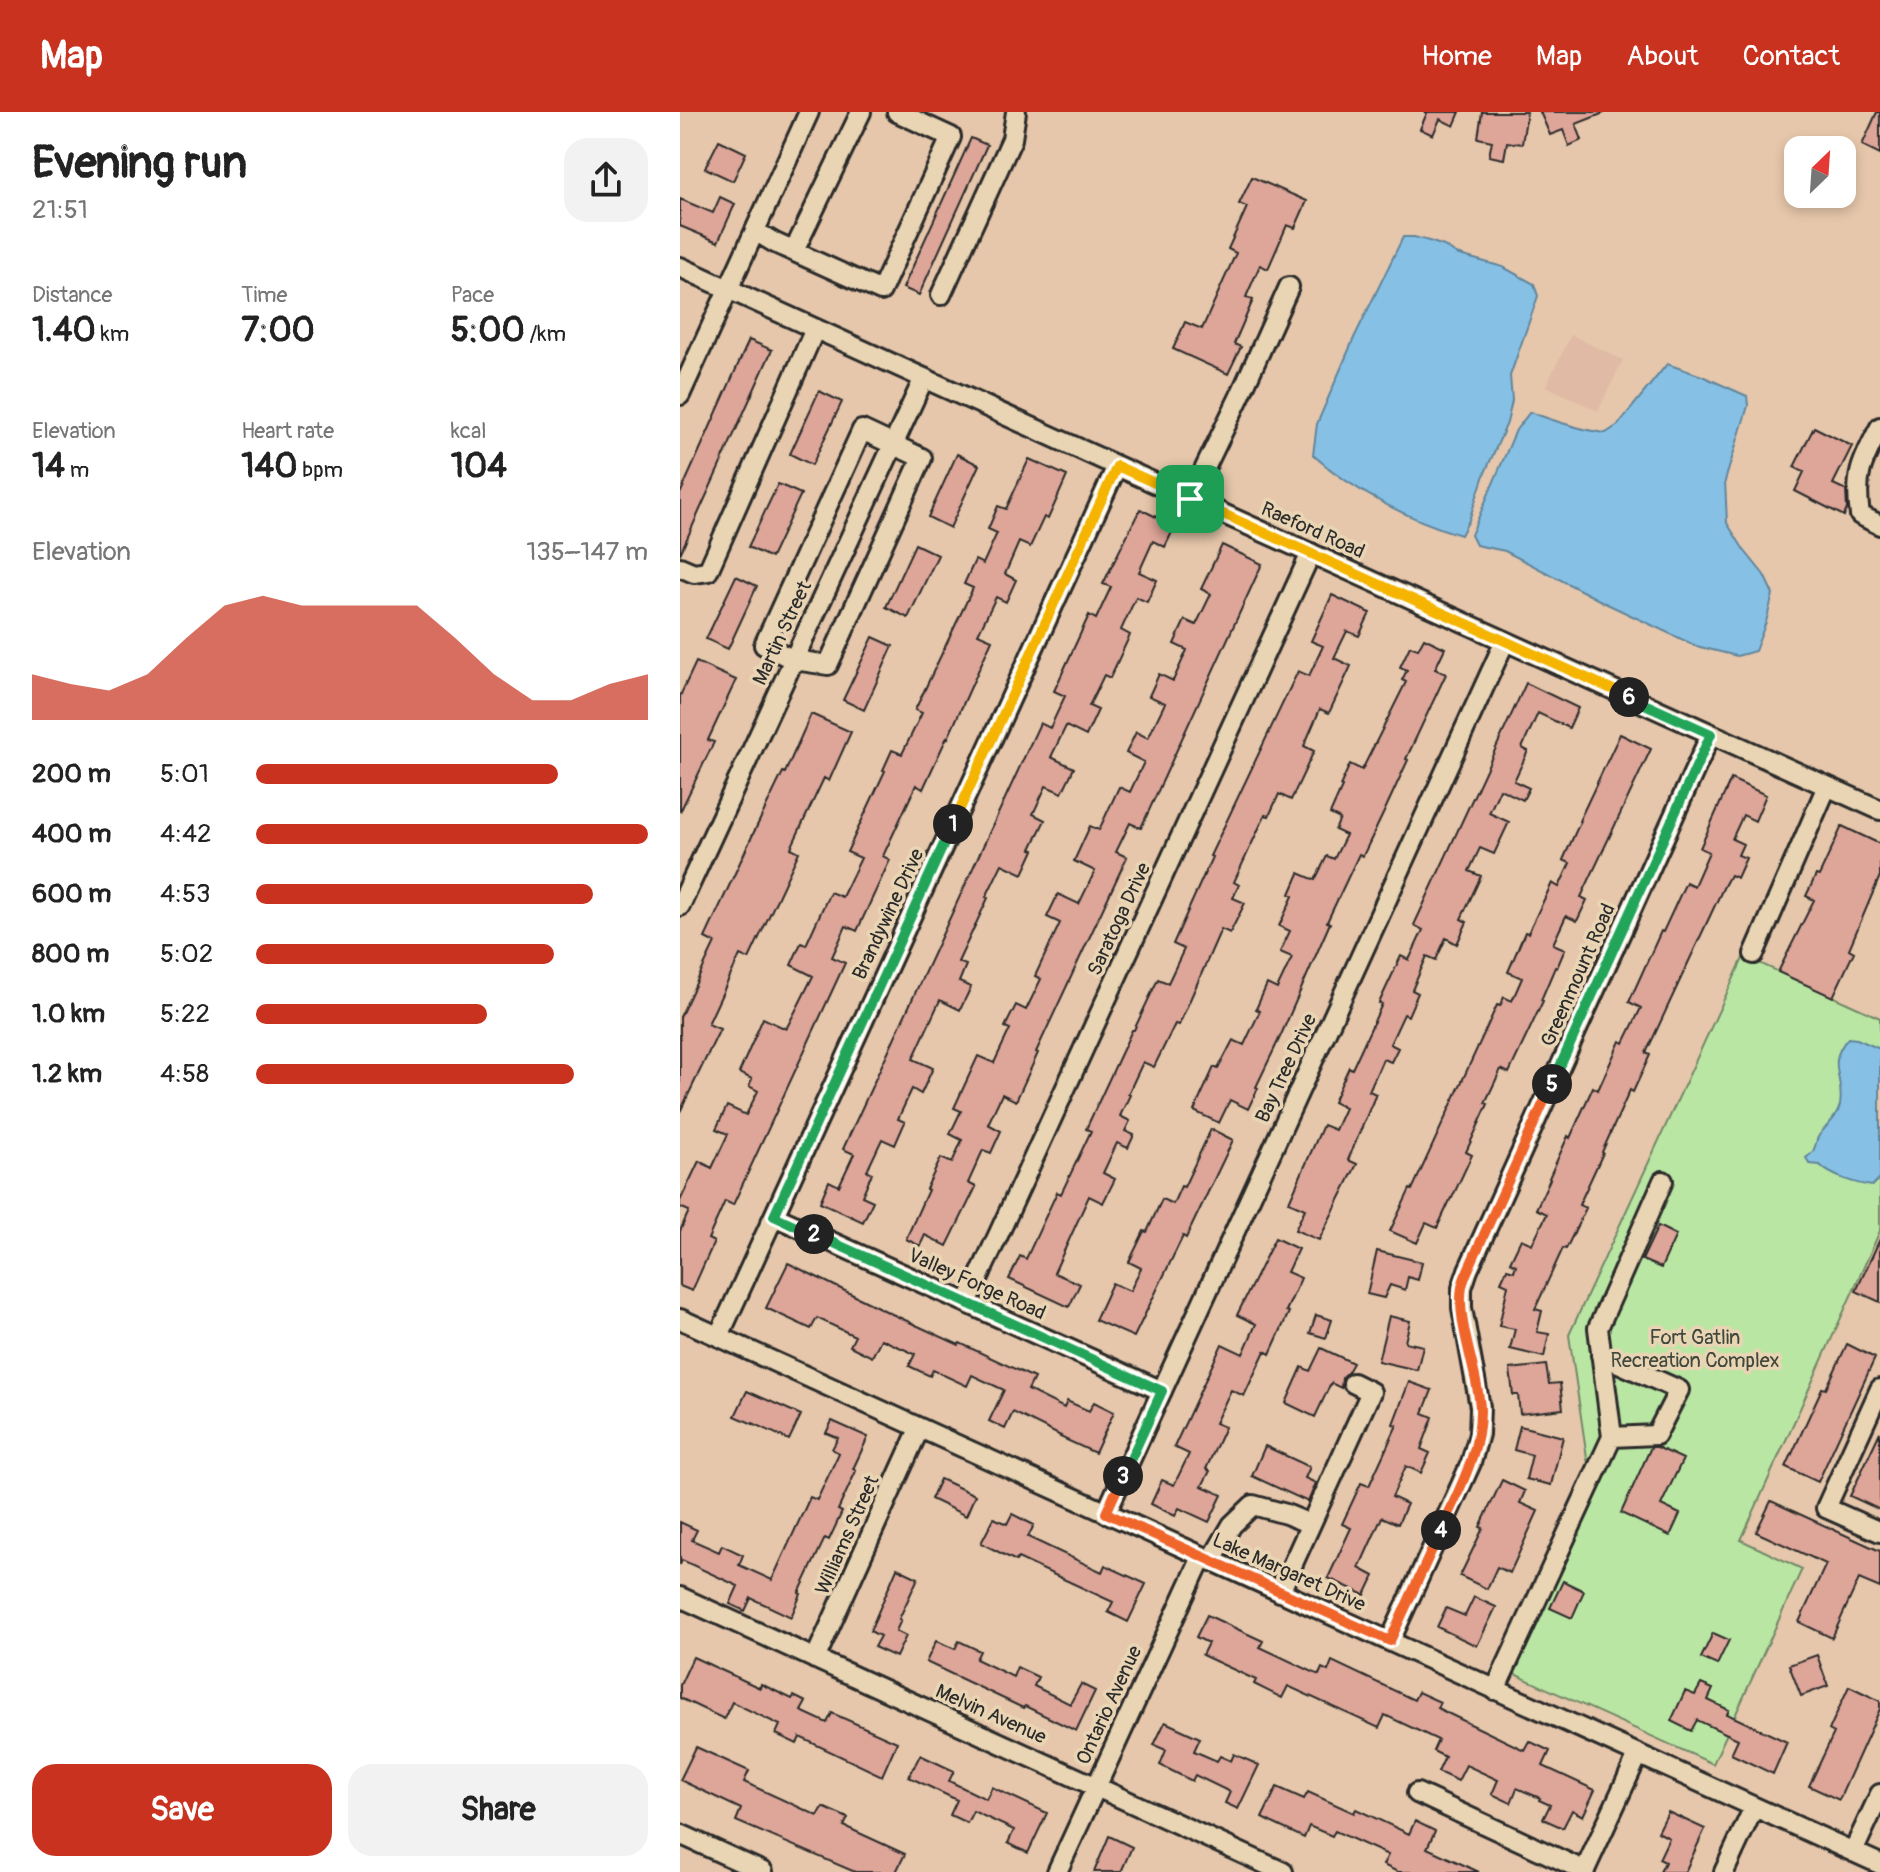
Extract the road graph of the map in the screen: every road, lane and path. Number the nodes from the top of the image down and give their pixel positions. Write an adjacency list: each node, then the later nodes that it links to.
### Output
1 (809, 112): 5 (street)
2 (861, 112): 6 (street)
3 (897, 112): 6 (street)
4 (1016, 112): 10 (street)
5 (755, 231): 6 (street); 9 (street)
6 (794, 251)
7 (680, 267): 9 (street, Raeford Road)
8 (1289, 287): 17 (street)
9 (729, 289): 11 (street, Raeford Road); 13 (street)
10 (941, 295)
11 (815, 329): 12 (street, Raeford Road); 20 (street)
12 (924, 378): 15 (street, Martin Street); 16 (street, Raeford Road)
13 (680, 395)
14 (1880, 427): 18 (street)
15 (893, 444): 22 (street, Martin Street); 22 (street); 22 (street)
16 (1117, 466): 17 (street, Raeford Road); 29 (street, Brandywine Drive)
17 (1190, 499): 19 (street, Raeford Road)
18 (1880, 525)
19 (1311, 553): 21 (street, Raeford Road); 30 (street, Saratoga Drive)
20 (680, 567)
21 (1505, 641): 23 (street, Raeford Road); 36 (street, Bay Tree Drive)
22 (794, 660): 26 (street, Martin Street)
23 (1711, 734): 24 (street, Raeford Road); 45 (street, Greenmount Road)
24 (1827, 786): 25 (street, Raeford Road); 27 (street)
25 (1880, 810)
26 (680, 906)
27 (1754, 954)
28 (1663, 1181): 33 (street)
29 (774, 1216): 30 (street, Valley Forge Road); 32 (street, Brandywine Drive)
30 (967, 1303): 36 (street, Valley Forge Road)
31 (680, 1319): 32 (street, Lake Margaret Drive)
32 (719, 1336): 37 (street, Lake Margaret Drive)
33 (1601, 1355): 38 (street); 38 (street)
34 (1353, 1383): 40 (street)
35 (1880, 1389): 41 (street)
36 (1162, 1391): 39 (street, Bay Tree Drive)
37 (919, 1429): 39 (street, Lake Margaret Drive); 46 (street, Williams Street)
38 (1612, 1437): 47 (street)
39 (1106, 1513): 42 (street, Lake Margaret Drive)
40 (1310, 1524): 42 (street, Ontario Avenue); 43 (street)
41 (1880, 1532)
42 (1206, 1559): 43 (street, Lake Margaret Drive); 49 (street, Ontario Avenue)
43 (1280, 1592): 45 (street, Lake Margaret Drive)
44 (680, 1597): 46 (street, Melvin Avenue)
45 (1390, 1641): 47 (street, Lake Margaret Drive)
46 (815, 1659): 49 (street, Melvin Avenue)
47 (1495, 1690): 48 (street, Lake Margaret Drive)
48 (1638, 1755): 52 (street, Lake Margaret Drive); 59 (street)
49 (1096, 1787): 57 (street, Ontario Avenue); 58 (street, Melvin Avenue)
50 (1417, 1793): 59 (street)
51 (1880, 1794): 54 (street)
52 (1754, 1807): 54 (street, Lake Margaret Drive); 60 (street)
53 (680, 1834): 56 (street)
54 (1853, 1852): 55 (street, Lake Margaret Drive)
55 (1880, 1864): 61 (street)
56 (763, 1872)
57 (1057, 1872)
58 (1283, 1872)
59 (1585, 1872)
60 (1724, 1872)
61 (1877, 1872)

